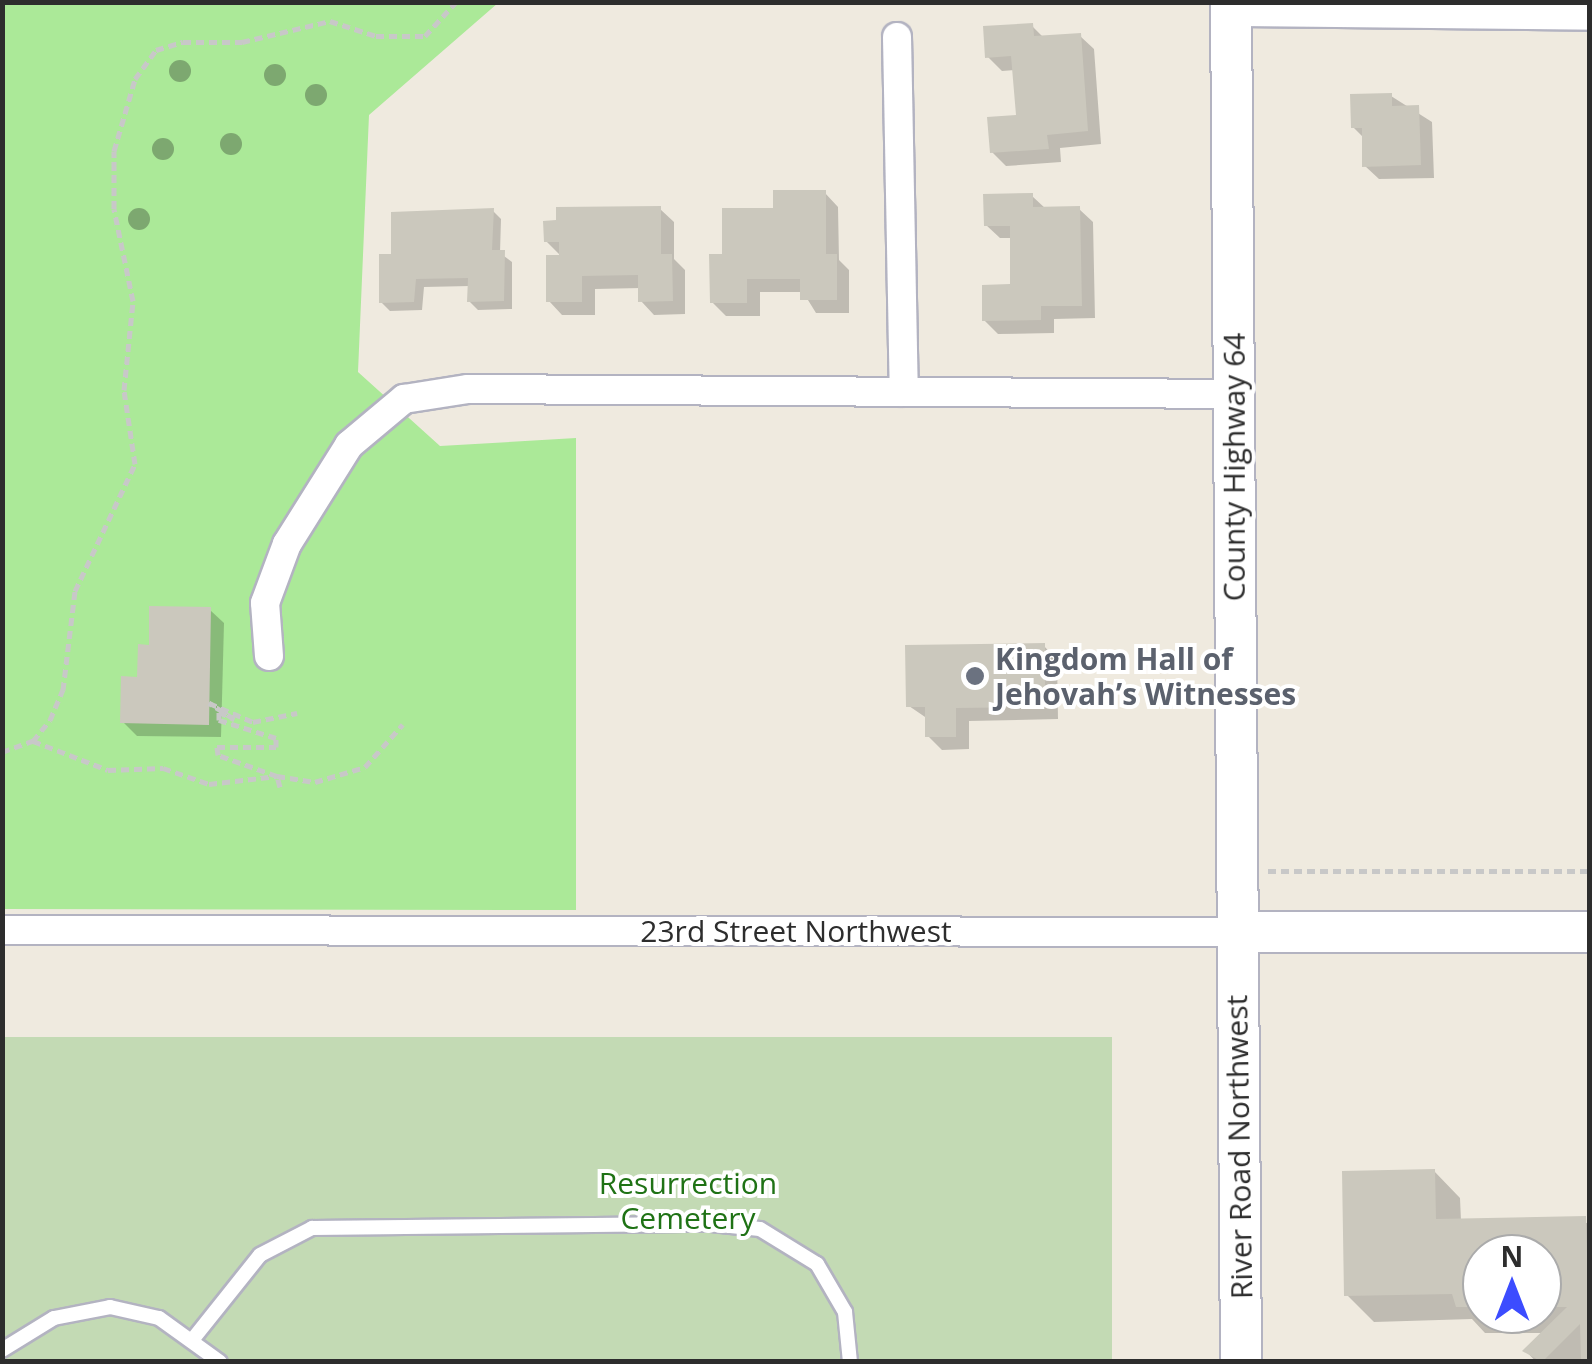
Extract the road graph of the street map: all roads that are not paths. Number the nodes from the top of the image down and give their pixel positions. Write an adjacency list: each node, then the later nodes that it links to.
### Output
1 (1231, 7): 2 (street); 5 (street, County Highway 64)
2 (1590, 16)
3 (897, 37): 4 (street)
4 (904, 392): 5 (street); 6 (street)
5 (1235, 394): 8 (street, County Highway 64)
6 (269, 656)
7 (2, 930): 8 (street, 23rd Street Northwest)
8 (1237, 932): 9 (street, 23rd Street Northwest); 14 (street, River Road Northwest)
9 (1590, 932)
10 (193, 1339): 11 (lane); 12 (lane); 13 (lane)
11 (2, 1350)
12 (220, 1362)
13 (850, 1362)
14 (1241, 1362)

